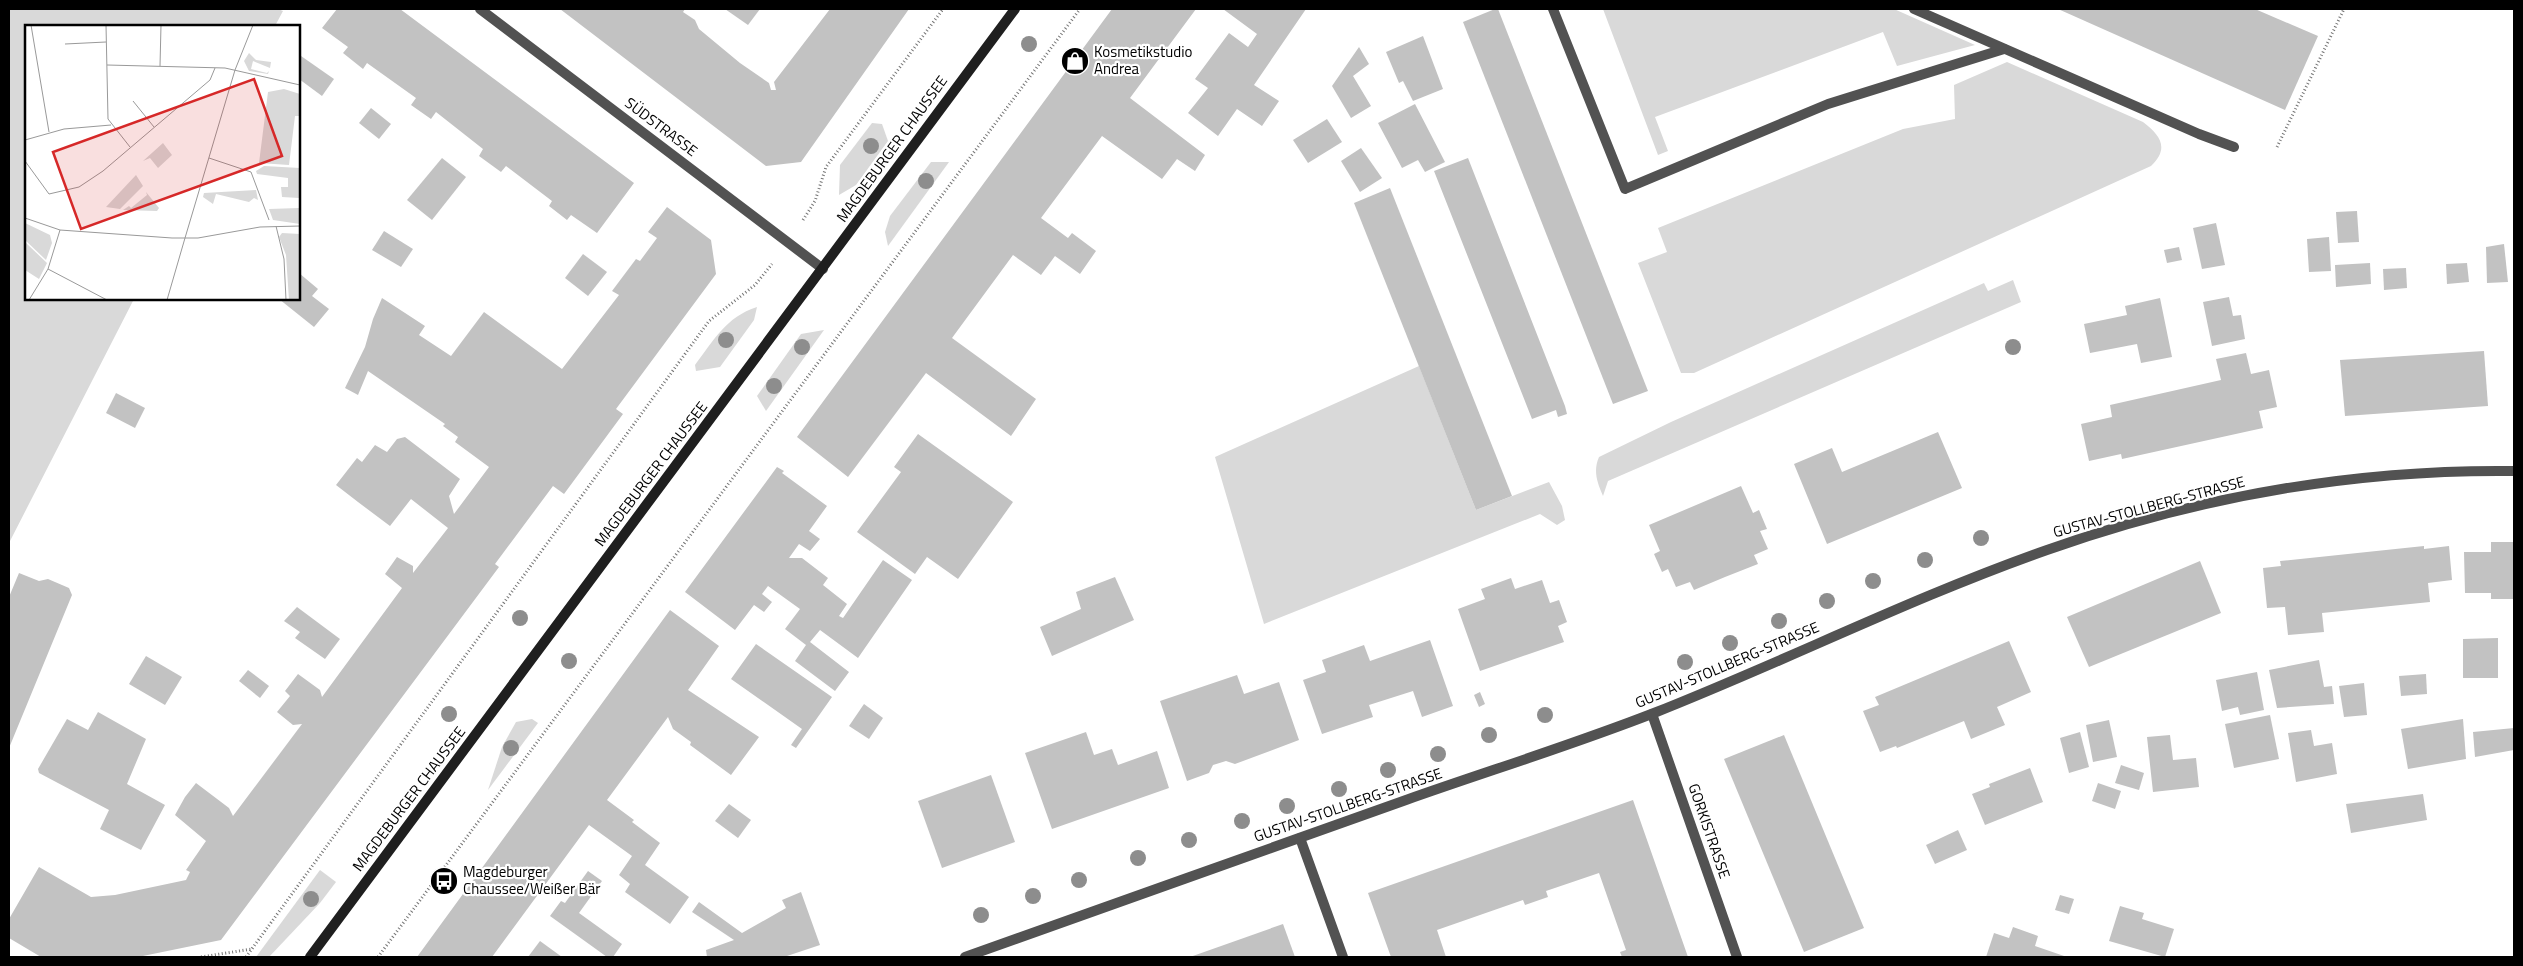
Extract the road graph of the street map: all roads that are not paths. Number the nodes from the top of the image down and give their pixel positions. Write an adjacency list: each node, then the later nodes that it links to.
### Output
1 (480, 9): 7 (street, SÜDSTRASSE)
2 (1015, 9): 7 (street, MAGDEBURGER CHAUSSEE)
3 (1553, 9): 5 (street)
4 (1914, 9): 5 (street)
5 (2004, 49): 6 (street)
6 (2234, 147)
7 (823, 269): 11 (street, MAGDEBURGER CHAUSSEE)
8 (2514, 471): 9 (street, GUSTAV-STOLLBERG-STRASSE)
9 (1652, 714): 10 (street, GUSTAV-STOLLBERG-STRASSE); 14 (street, GORKISTRASSE)
10 (1300, 838): 12 (street, GUSTAV-STOLLBERG-STRASSE); 13 (street)
11 (310, 957)
12 (965, 957)
13 (1343, 957)
14 (1737, 957)

